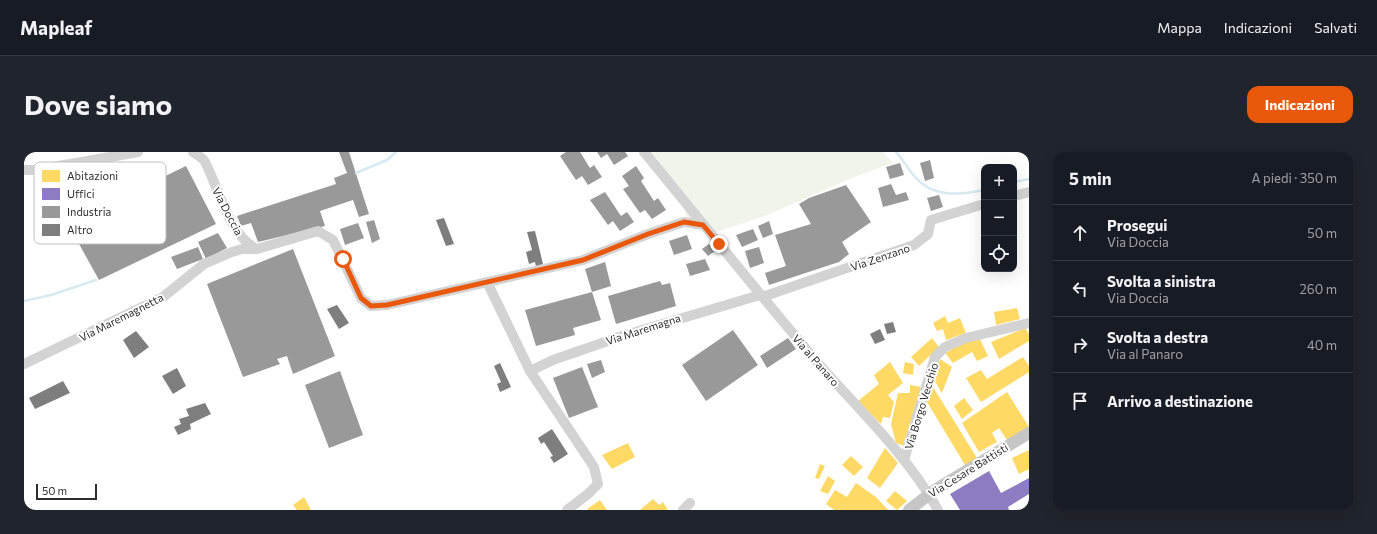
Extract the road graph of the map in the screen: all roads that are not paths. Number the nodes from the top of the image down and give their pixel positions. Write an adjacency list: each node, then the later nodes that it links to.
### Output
1 (138, 152): 5 (street)
2 (193, 152): 4 (street, Via Doccia)
3 (644, 152): 11 (street, Via al Panaro)
4 (203, 156): 12 (street, Via Doccia)
5 (84, 162)
6 (34, 169): 7 (street)
7 (24, 170)
8 (1029, 192): 9 (street)
9 (1017, 195)
10 (981, 205): 14 (street, Via Zenzano)
11 (703, 225): 13 (street); 14 (street, Via al Panaro)
12 (257, 249): 13 (street); 16 (street, Via Maremagnetta)
13 (487, 282): 17 (street)
14 (761, 296): 17 (street, Via Maremagna); 19 (street, Via al Panaro)
15 (1029, 323): 19 (street, Via Borgo Vecchio)
16 (24, 364)
17 (530, 371): 21 (street)
18 (1029, 432): 20 (main road, Via Cesare Battisti)
19 (904, 460): 20 (street, Via al Panaro)
20 (929, 494): 22 (main road, Via Cesare Battisti); 23 (street, Via al Panaro)
21 (570, 509)
22 (909, 510)
23 (938, 510)

